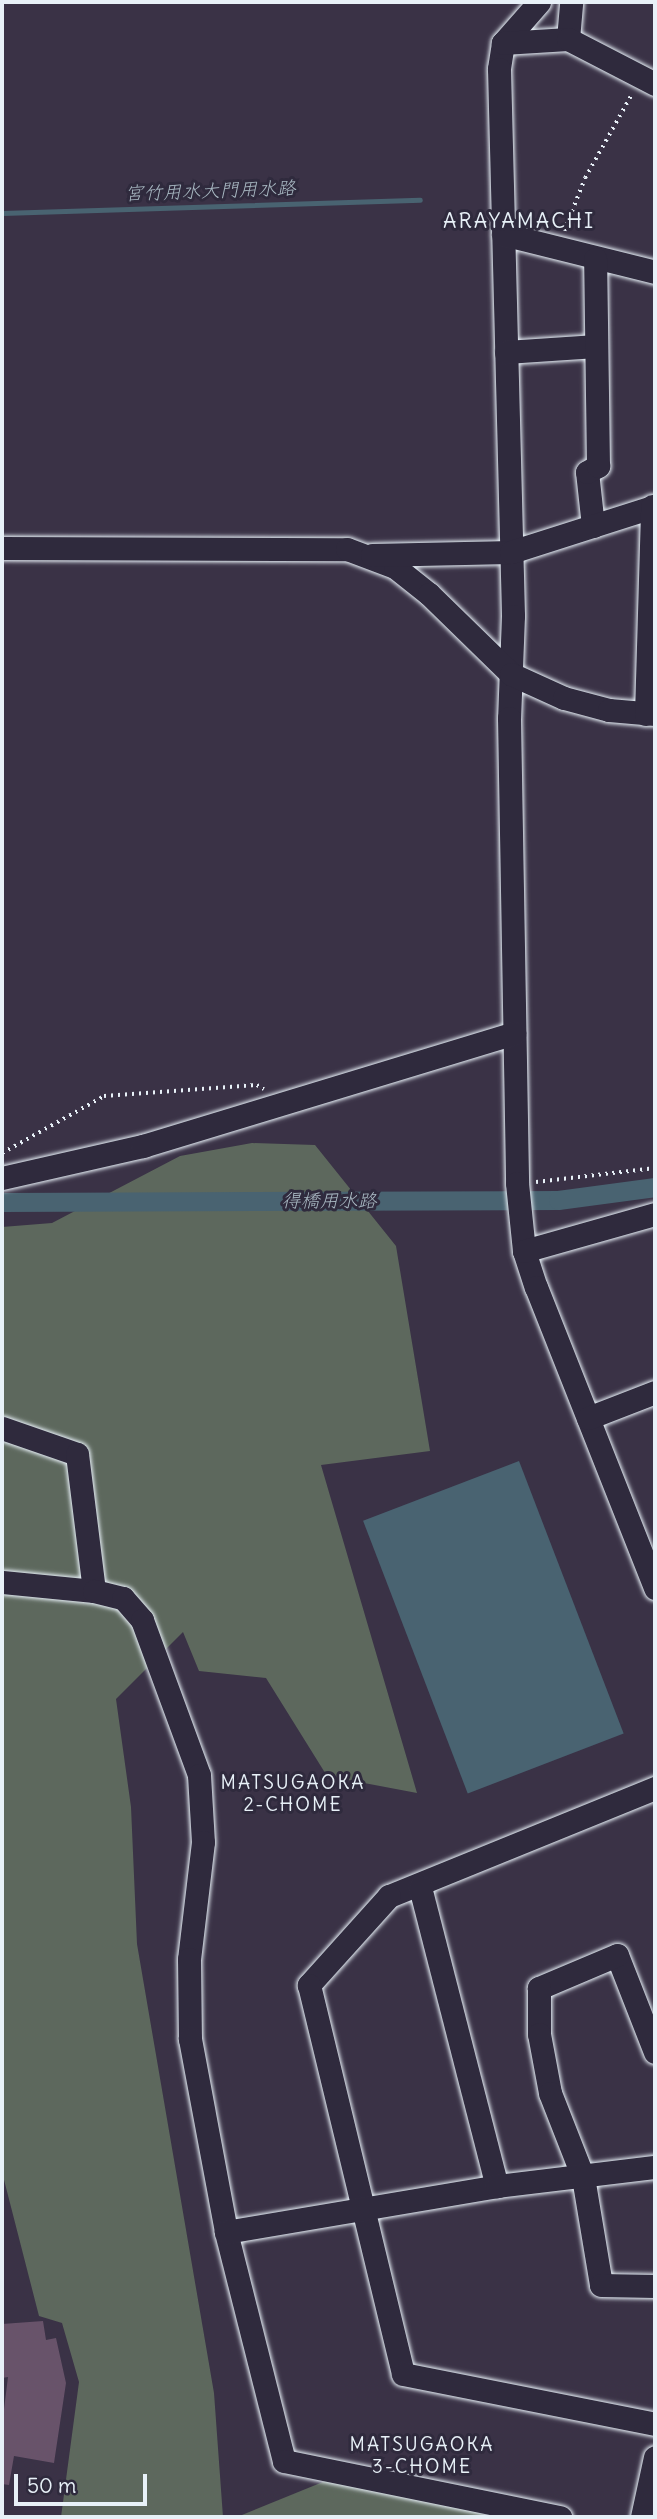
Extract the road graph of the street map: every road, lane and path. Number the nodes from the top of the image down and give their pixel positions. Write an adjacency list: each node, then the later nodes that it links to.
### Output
1 (539, 2): 4 (street)
2 (571, 2): 3 (street)
3 (568, 39): 4 (street); 5 (street)
4 (503, 43): 6 (street)
5 (649, 81): 7 (path)
6 (502, 234): 7 (street); 11 (street)
7 (558, 249): 8 (street)
8 (595, 259): 9 (street); 10 (street)
9 (655, 272)
10 (596, 346): 11 (street); 13 (street)
11 (506, 352): 15 (street)
12 (654, 506): 13 (street); 18 (street)
13 (593, 526): 15 (street)
14 (2, 548): 16 (street)
15 (511, 552): 16 (street); 17 (street)
16 (364, 556): 17 (street)
17 (511, 674): 18 (street); 19 (street)
18 (650, 714)
19 (514, 1033): 20 (street); 24 (street)
20 (288, 1102): 21 (path); 23 (street)
21 (2, 1153)
22 (655, 1168): 24 (path)
23 (2, 1178)
24 (518, 1187): 26 (street)
25 (655, 1214): 26 (street)
26 (524, 1251): 28 (street)
27 (655, 1392): 28 (street)
28 (588, 1418): 31 (street)
29 (2, 1428): 32 (street)
30 (2, 1582): 32 (street)
31 (655, 1588)
32 (94, 1591): 40 (street)
33 (655, 1788): 34 (street)
34 (420, 1887): 38 (street); 39 (street)
35 (655, 2052): 37 (street)
36 (655, 2167): 37 (street)
37 (583, 2177): 38 (street); 41 (street)
38 (497, 2186): 39 (street)
39 (363, 2212): 40 (street); 42 (street)
40 (226, 2232): 44 (street)
41 (655, 2286)
42 (655, 2424)
43 (655, 2457): 46 (street)
44 (501, 2511): 45 (street)
45 (560, 2517)
46 (642, 2517)

